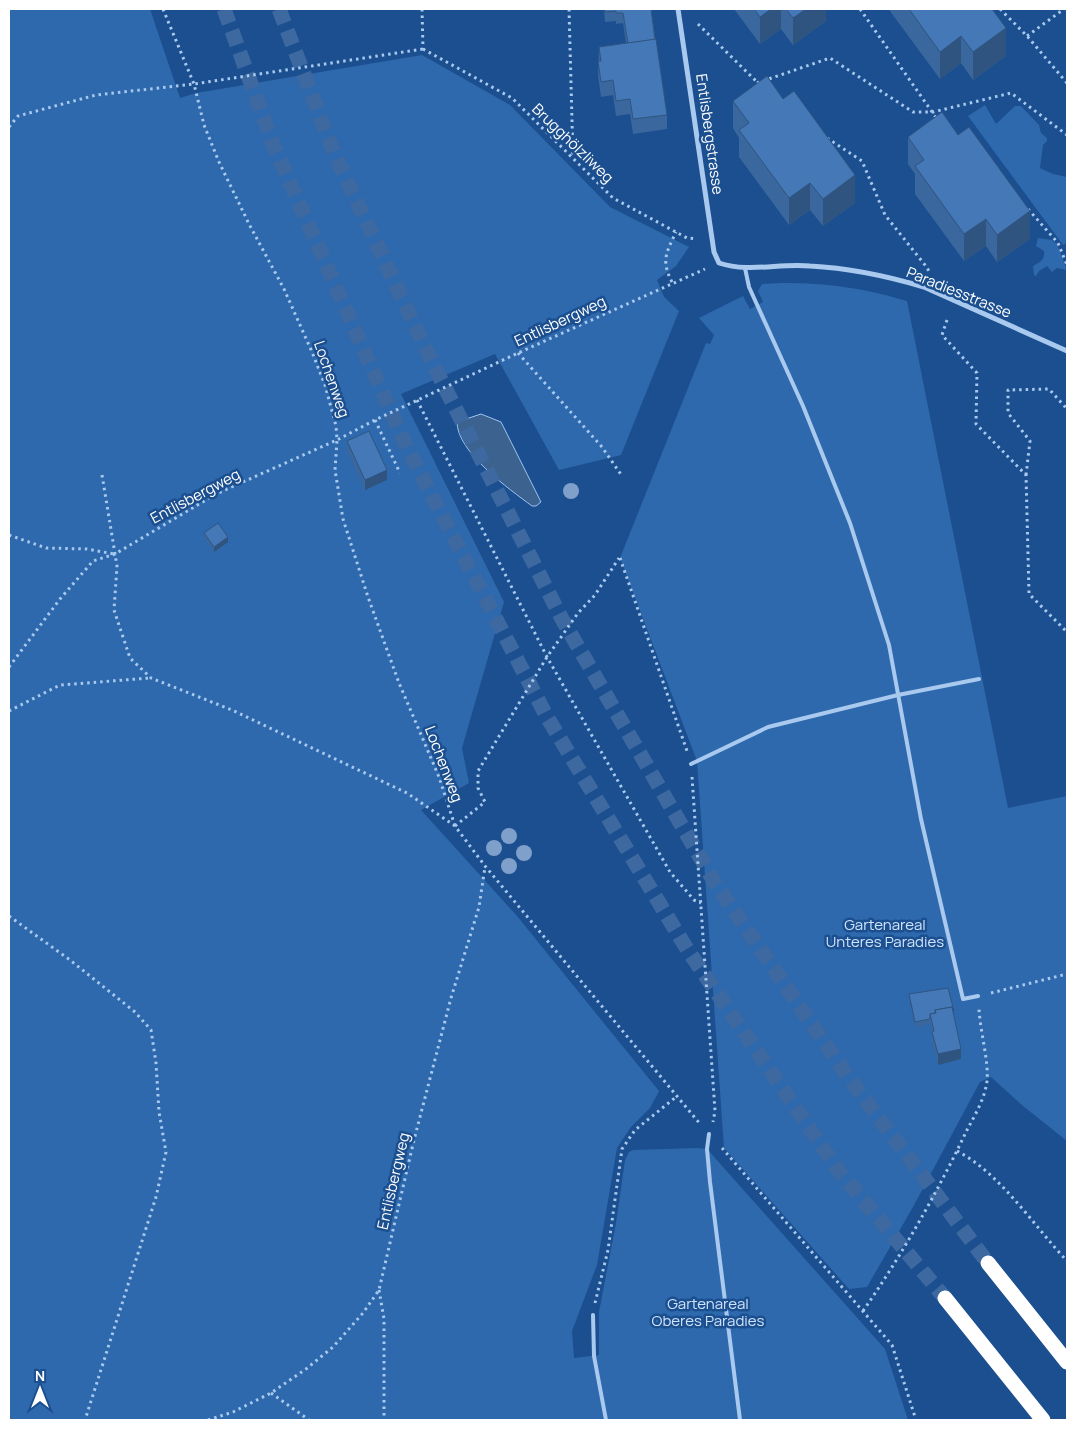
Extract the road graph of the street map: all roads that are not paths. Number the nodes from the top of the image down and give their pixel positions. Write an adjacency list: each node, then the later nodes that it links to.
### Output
1 (678, 9): 2 (street, Entlisbergstrasse)
2 (719, 263): 3 (street, Paradiesstrasse)
3 (745, 268): 4 (street, Paradiesstrasse); 6 (lane)
4 (1067, 351)
5 (979, 679): 6 (lane)
6 (898, 695): 7 (lane); 8 (lane)
7 (692, 764)
8 (978, 996)
9 (709, 1134): 15 (lane)
10 (988, 1263): 13 (highway)
11 (945, 1298): 16 (highway)
12 (593, 1315): 14 (lane)
13 (1067, 1362)
14 (606, 1420)
15 (740, 1420)
16 (1043, 1420)

